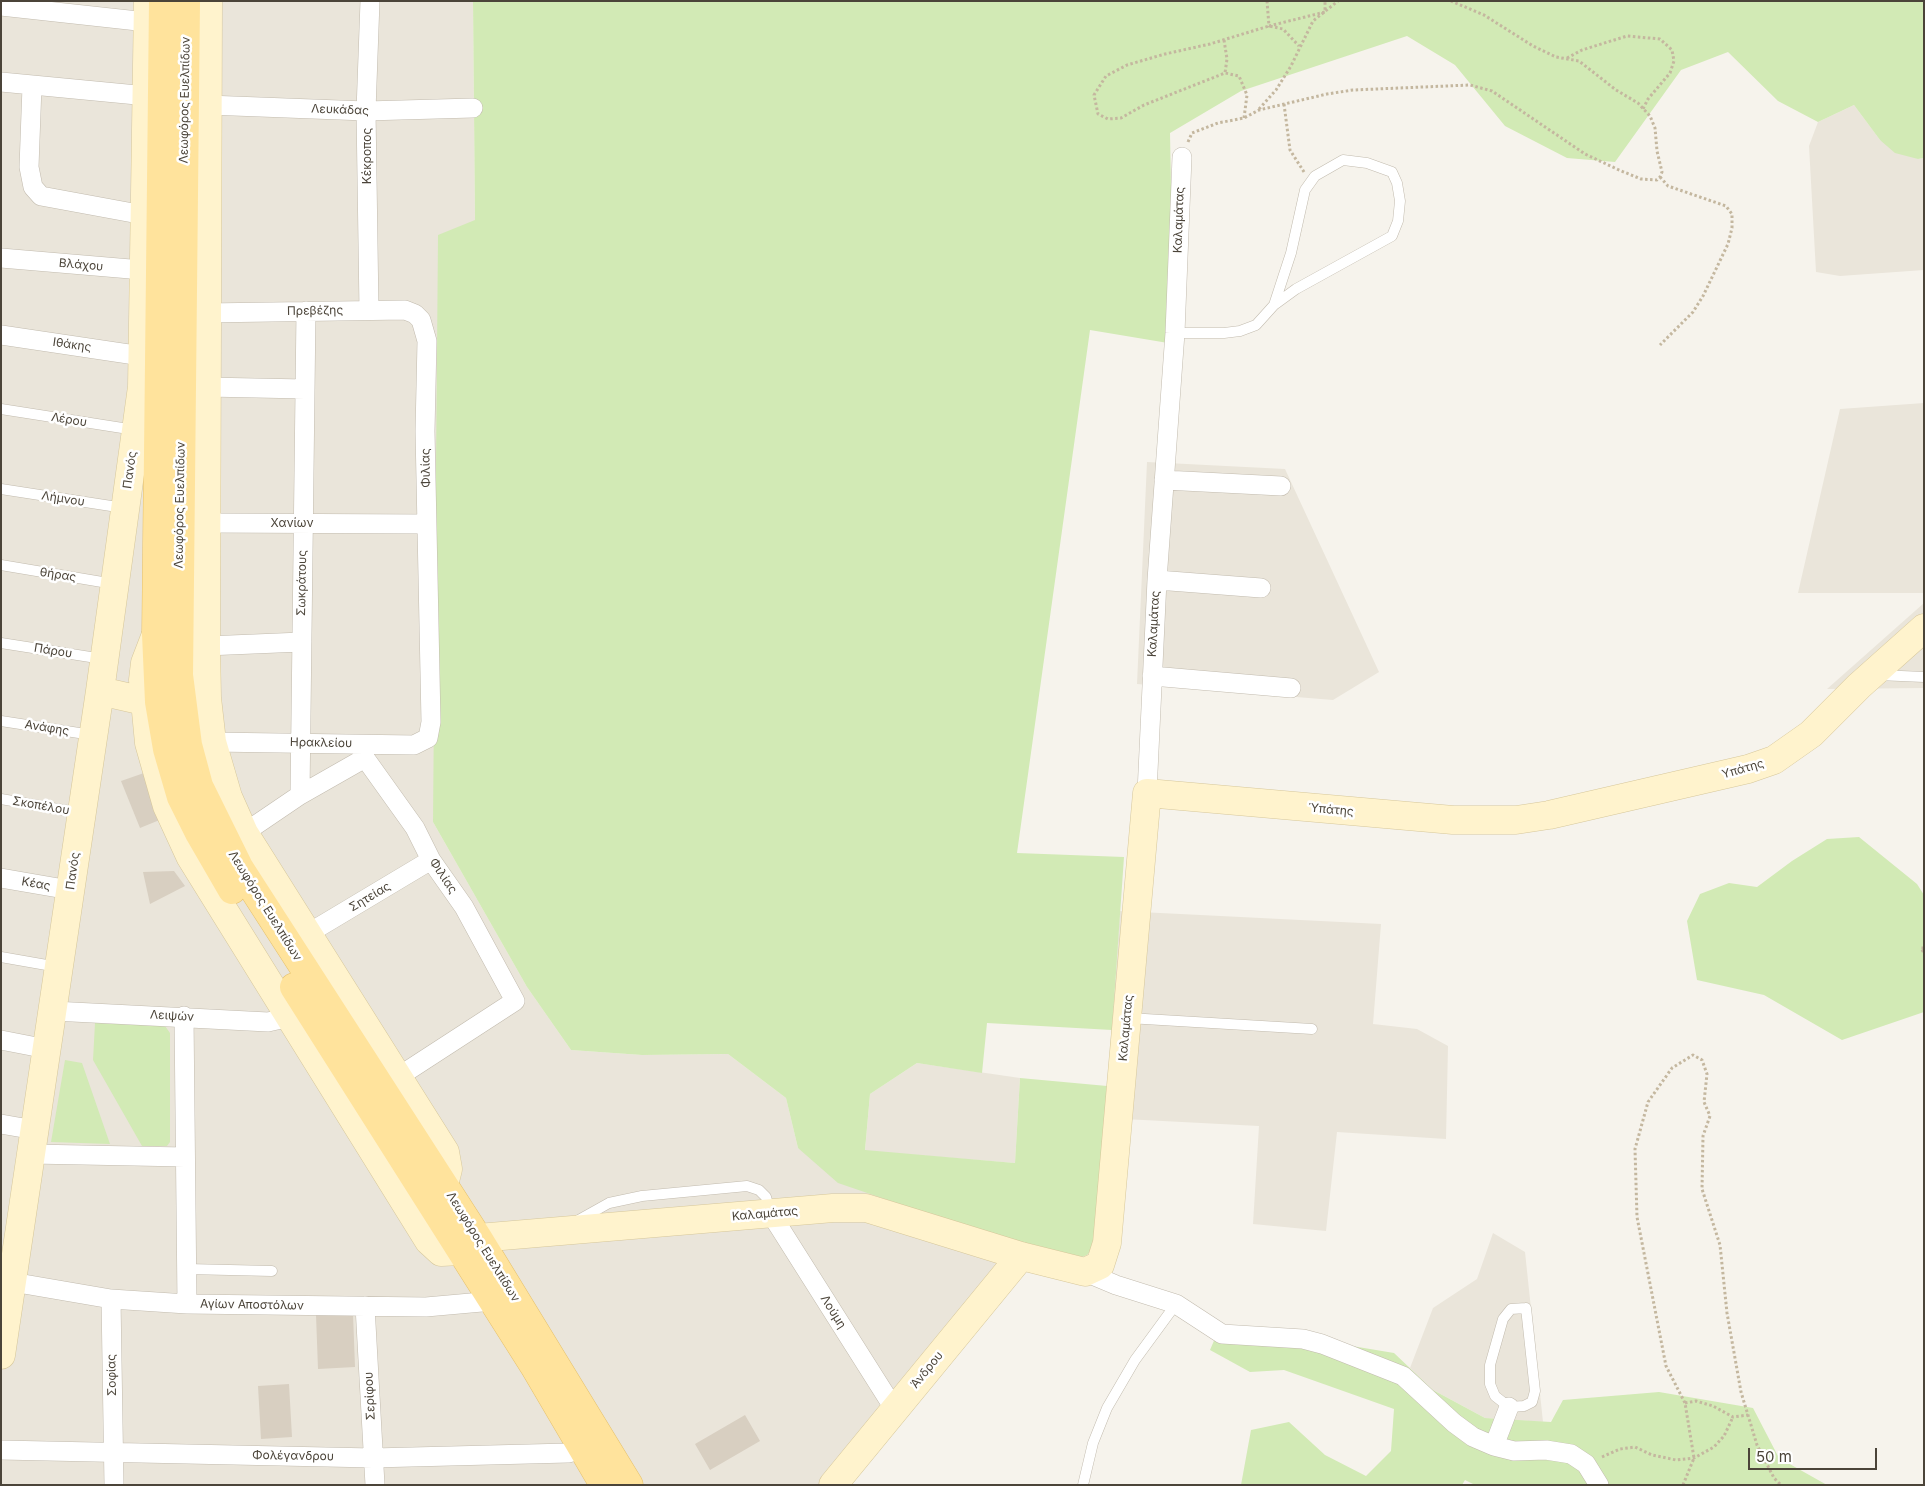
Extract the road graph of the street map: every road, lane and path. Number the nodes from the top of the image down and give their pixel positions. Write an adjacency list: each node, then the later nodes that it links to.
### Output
1 (186, 1): 31 (main road, Λεωφόρος Ευελπίδων)
2 (208, 1): 20 (street)
3 (370, 1): 24 (street, Κέκροπος)
4 (1267, 1): 11 (path)
5 (1324, 1): 10 (path)
6 (1338, 1): 10 (path)
7 (1451, 1): 14 (path)
8 (1, 6): 9 (street)
9 (152, 8): 18 (main road, Λεωφόρος Ευελπίδων)
10 (1325, 12): 11 (path); 13 (path)
11 (1268, 26): 12 (path); 13 (path)
12 (1224, 40): 15 (path); 15 (path)
13 (1299, 46): 23 (path)
14 (1566, 59): 22 (path); 22 (path)
15 (1225, 73): 25 (path)
16 (1, 82): 17 (street)
17 (32, 86): 18 (street); 30 (street)
18 (154, 97): 30 (street, Πανός); 33 (main road, Λεωφόρος Ευελπίδων)
19 (1284, 104): 23 (path); 27 (path); 28 (path)
20 (207, 105): 24 (street, Λευκάδας); 29 (street)
21 (473, 108): 24 (street, Λευκάδας)
22 (1643, 109): 27 (path)
23 (1259, 110): 25 (path)
24 (366, 111): 35 (street, Κέκροπος)
25 (1244, 118): 26 (path)
26 (1182, 157): 39 (street, Καλαμάτας)
27 (1660, 177): 41 (path)
28 (1310, 182): 34 (lane); 34 (lane)
29 (207, 189): 31 (street); 37 (street)
30 (144, 215): 33 (street, Πανός)
31 (183, 223): 48 (main road, Λεωφόρος Ευελπίδων)
32 (1, 258): 33 (street, Βλάχου)
33 (152, 271): 42 (street, Πανός); 43 (main road, Λεωφόρος Ευελπίδων)
34 (1274, 305): 39 (lane)
35 (369, 310): 36 (street, Πρεβέζης); 38 (street, Πρεβέζης)
36 (306, 311): 37 (street, Πρεβέζης); 44 (street, Σωκράτους)
37 (206, 313): 45 (street)
38 (421, 320): 56 (street, Φιλίας)
39 (1175, 333): 49 (street, Καλαμάτας)
40 (1, 335): 42 (street, Ιθάκης)
41 (1660, 345)
42 (142, 356): 43 (street, Πανός)
43 (150, 389): 47 (street, Πανός); 53 (main road, Λεωφόρος Ευελπίδων)
44 (305, 389): 45 (street); 55 (street, Σωκράτους)
45 (206, 396): 48 (street); 54 (street)
46 (1, 410): 47 (lane, Λέρου)
47 (136, 430): 52 (street, Πανός)
48 (180, 434): 53 (main road, Λεωφόρος Ευελπίδων)
49 (1164, 480): 50 (street); 58 (street, Καλαμάτας)
50 (1281, 486)
51 (1, 489): 52 (lane, Λήμνου)
52 (124, 517): 53 (street, Χανίων); 59 (street, Πανός)
53 (168, 523): 54 (street, Χανίων); 62 (main road, Λεωφόρος Ευελπίδων); 72 (main road, Λεωφόρος Ευελπίδων)
54 (206, 523): 55 (street, Χανίων); 65 (street)
55 (303, 523): 56 (street, Χανίων); 63 (street, Σωκράτους)
56 (426, 524): 76 (street, Φιλίας)
57 (1, 565): 59 (lane, θήρας)
58 (1157, 580): 60 (street); 68 (street, Καλαμάτας)
59 (115, 584): 66 (street, Πανός)
60 (1261, 588)
61 (1924, 628): 67 (street, Υπάτης)
62 (156, 634): 73 (street, Καλαμάτας); 88 (main road, Λεωφόρος Ευελπίδων)
63 (302, 642): 65 (street); 78 (street, Σωκράτους)
64 (1, 643): 66 (lane, Πάρου)
65 (206, 646): 72 (street)
66 (104, 659): 71 (street, Πανός)
67 (1872, 674): 69 (lane); 84 (street, Υπάτης)
68 (1152, 676): 70 (street); 80 (street, Καλαμάτας)
69 (1924, 677)
70 (1291, 688)
71 (100, 691): 73 (street); 75 (street, Πανός)
72 (194, 699): 77 (street); 106 (main road, Λεωφόρος Ευελπίδων)
73 (144, 701): 88 (street, Καλαμάτας)
74 (1, 721): 75 (lane, Ανάφης)
75 (93, 736): 83 (street, Πανός)
76 (428, 738): 79 (street, Ηρακλείου)
77 (212, 742): 78 (street, Ηρακλείου); 85 (street)
78 (300, 742): 79 (street, Ηρακλείου); 81 (street, Σωκράτους)
79 (363, 751): 81 (street); 86 (street, Φιλίας)
80 (1147, 793): 84 (street, Ύπάτης); 98 (street, Καλαμάτας)
81 (300, 795): 85 (street)
82 (1, 799): 83 (lane, Σκοπέλου)
83 (82, 814): 89 (street, Πανός)
84 (1516, 820)
85 (244, 833): 90 (street)
86 (431, 860): 90 (street, Σητείας); 102 (street, Φιλίας)
87 (1, 878): 89 (street, Κέας)
88 (216, 882): 97 (street, Καλαμάτας); 108 (main road, Λεωφόρος Ευελπίδων)
89 (70, 890): 94 (street, Πανός)
90 (309, 933): 102 (street)
91 (1924, 948): 92 (path)
92 (1924, 954)
93 (1, 957): 94 (lane)
94 (59, 967): 95 (street, Πανός)
95 (53, 1011): 96 (street, Λειψών); 101 (street, Πανός)
96 (184, 1016): 97 (street, Λειψών); 105 (street)
97 (290, 1017): 108 (street, Καλαμάτας)
98 (1127, 1018): 99 (lane); 112 (street, Καλαμάτας)
99 (1312, 1029)
100 (1, 1040): 101 (street)
101 (47, 1049): 104 (street, Πανός)
102 (398, 1077): 106 (street)
103 (1, 1124): 104 (street)
104 (33, 1142): 105 (street); 113 (street, Πανός)
105 (185, 1157): 110 (street)
106 (444, 1185): 108 (main road, Λεωφόρος Ευελπίδων)
107 (771, 1214): 108 (street, Καλαμάτας); 109 (street, Καλαμάτας); 122 (street, Λούμη)
108 (469, 1244): 115 (main road, Λεωφόρος Ευελπίδων); 135 (main road, Λεωφόρος Ευελπίδων)
109 (1021, 1256): 112 (street, Καλαμάτας); 122 (street, Άνδρου)
110 (187, 1269): 111 (lane); 116 (street)
111 (272, 1271)
112 (1086, 1272): 117 (street)
113 (12, 1282): 114 (street, Αγίων Αποστόλων); 119 (street, Πανός)
114 (111, 1299): 116 (street, Αγίων Αποστόλων); 128 (street, Σοφίας)
115 (493, 1301): 118 (street, Αγίων Αποστόλων); 126 (main road, Λεωφόρος Ευελπίδων)
116 (187, 1304): 118 (street, Αγίων Αποστόλων)
117 (1176, 1304): 125 (street); 137 (lane)
118 (365, 1306): 129 (street, Σερίφου)
119 (2, 1348)
120 (1685, 1403): 123 (path); 124 (path); 130 (path)
121 (1509, 1406): 121 (lane); 125 (street)
122 (895, 1410): 136 (street, Άνδρου)
123 (1748, 1415): 124 (path); 140 (path)
124 (1733, 1417): 130 (path)
125 (1494, 1446): 131 (street)
126 (584, 1449): 129 (street, Φολέγανδρου); 134 (main road, Λεωφόρος Ευελπίδων)
127 (1, 1450): 128 (street, Φολέγανδρου)
128 (113, 1452): 129 (street, Φολέγανδρου); 132 (street, Σοφίας)
129 (374, 1458): 133 (street, Σερίφου)
130 (1694, 1458): 131 (path); 139 (path)
131 (1586, 1464): 138 (street)
132 (114, 1485)
133 (375, 1485)
134 (604, 1485)
135 (629, 1485)
136 (833, 1485)
137 (1084, 1485)
138 (1599, 1485)
139 (1683, 1485)
140 (1782, 1485)

